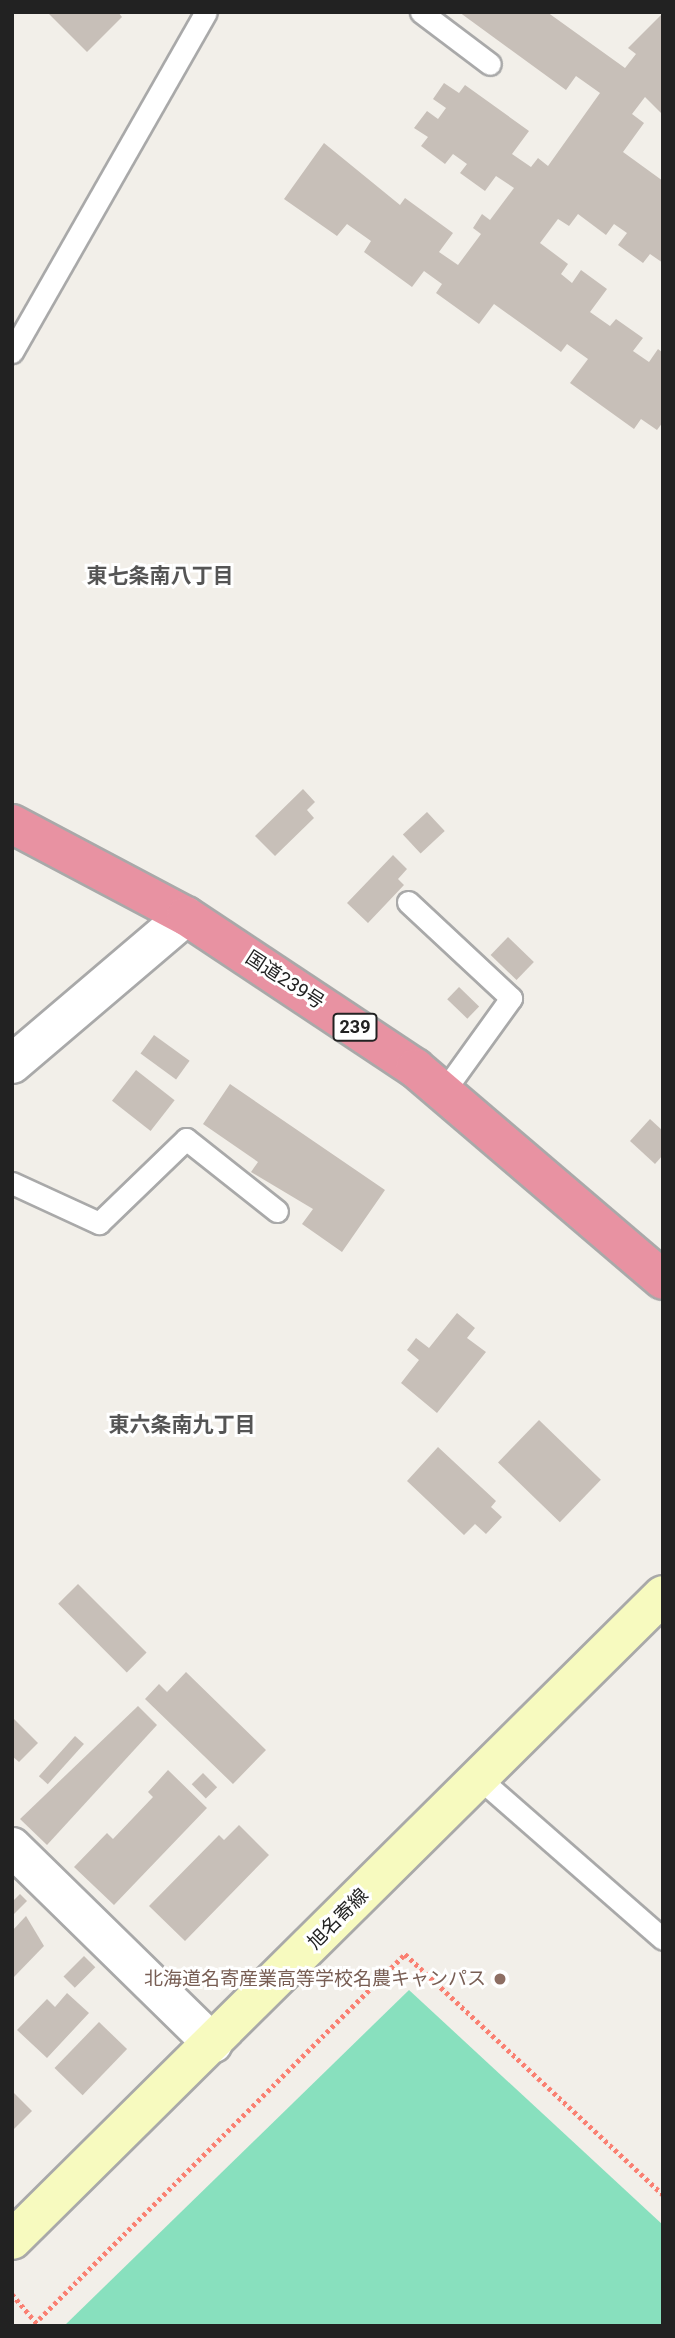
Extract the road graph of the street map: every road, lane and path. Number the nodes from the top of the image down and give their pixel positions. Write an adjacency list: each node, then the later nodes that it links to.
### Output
1 (206, 12): 4 (lane)
2 (421, 12): 3 (lane)
3 (490, 64)
4 (12, 352)
5 (12, 824): 7 (highway, 国道239号 / 239)
6 (408, 902): 9 (lane)
7 (186, 916): 8 (street); 9 (highway, 国道239号 / 239)
8 (12, 1064)
9 (444, 1091): 12 (highway, 国道239号 / 239)
10 (12, 1183): 11 (lane)
11 (277, 1211)
12 (663, 1279)
13 (663, 1595): 14 (main road, 旭名寄線)
14 (479, 1778): 16 (lane); 17 (main road, 旭名寄線)
15 (12, 1847): 17 (street)
16 (663, 1939)
17 (213, 2044): 19 (main road, 旭名寄線)
18 (663, 2195): 21 (path)
19 (15, 2235)
20 (12, 2294): 21 (path)
21 (39, 2319): 22 (path)
22 (40, 2326)

